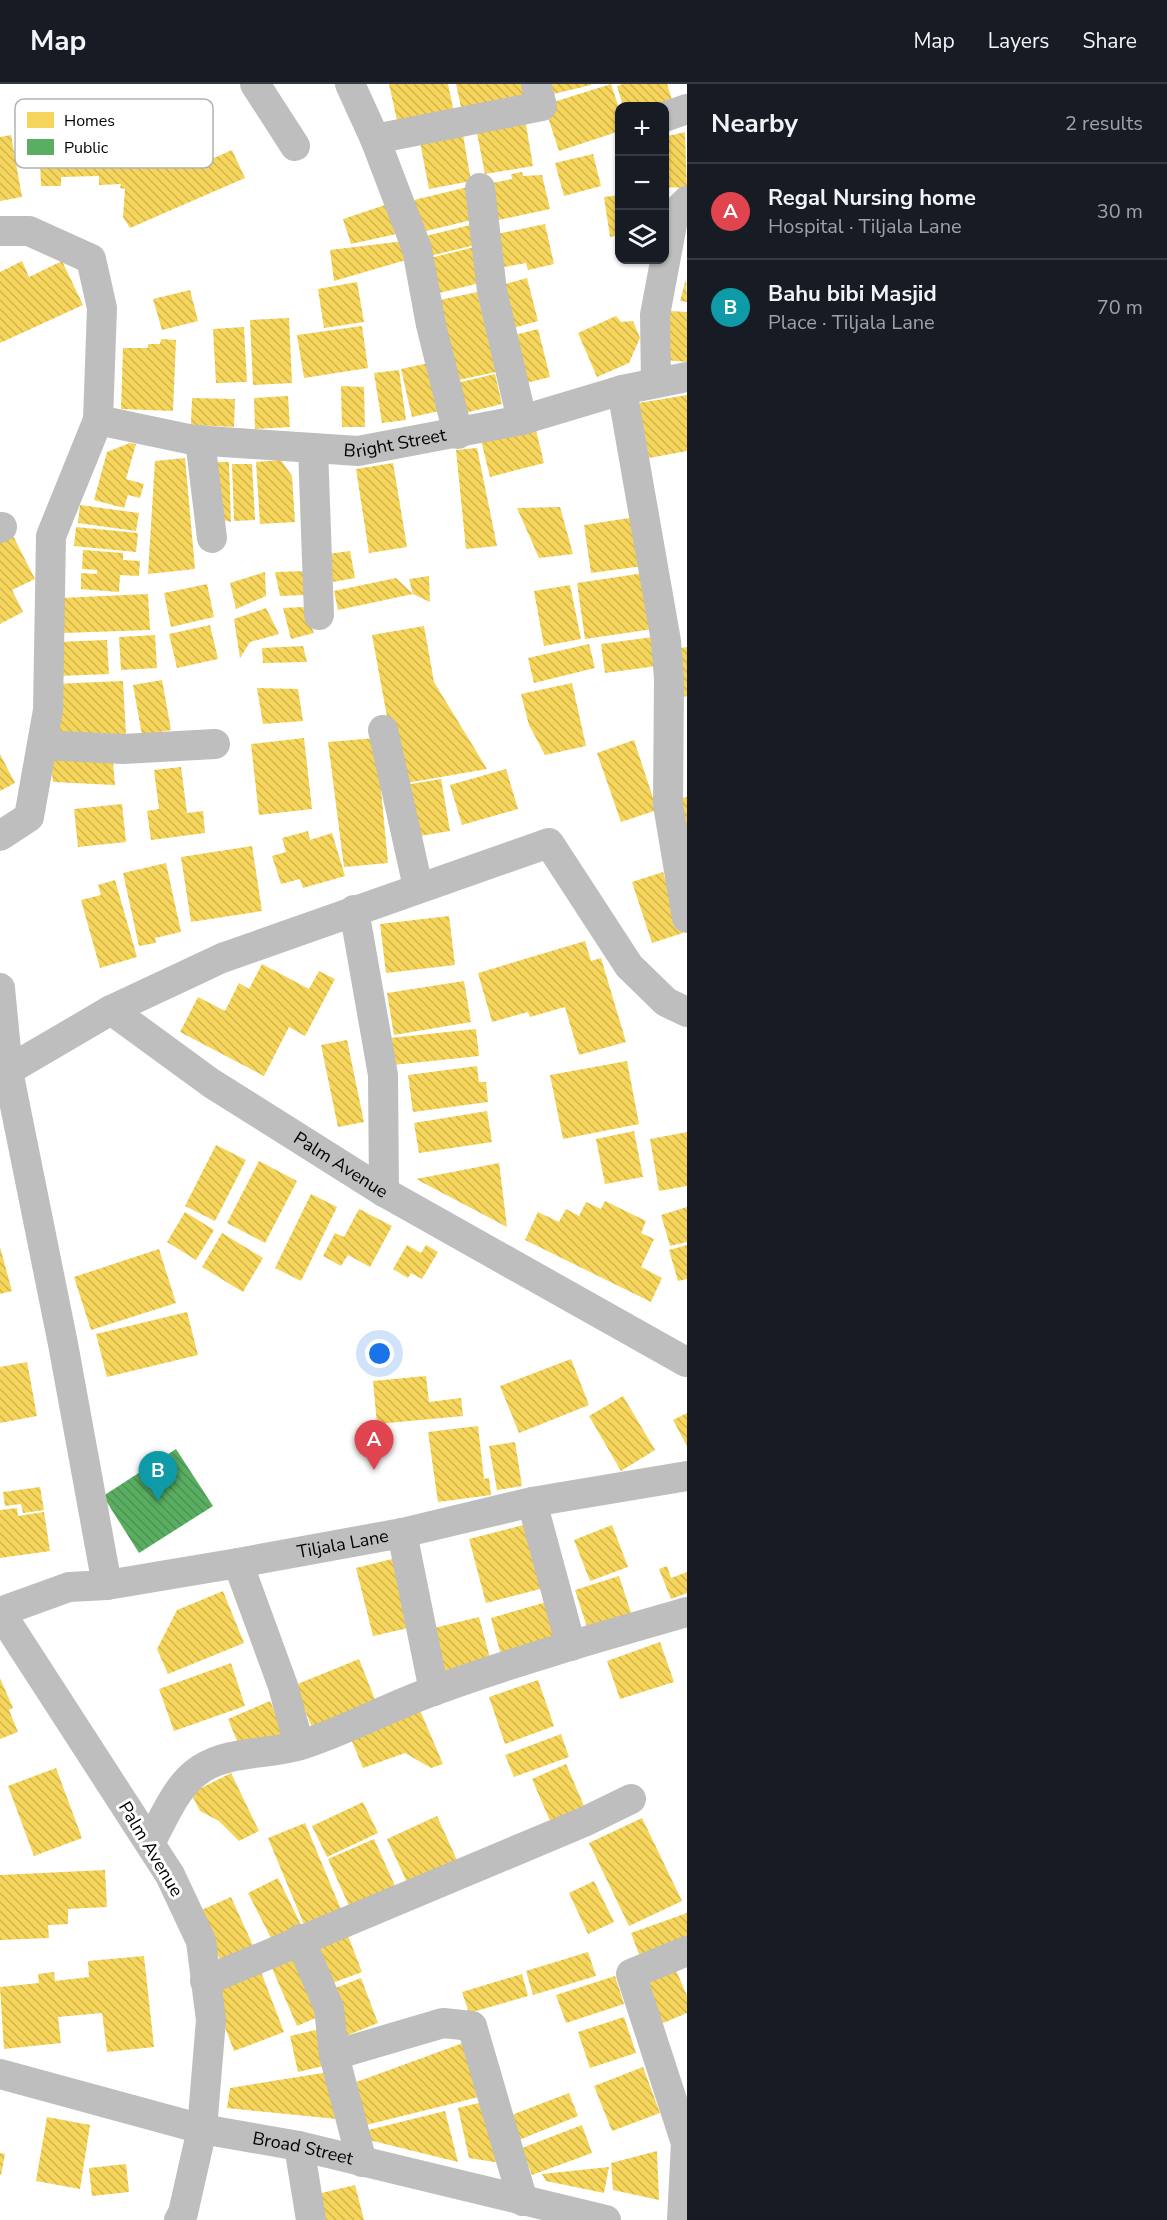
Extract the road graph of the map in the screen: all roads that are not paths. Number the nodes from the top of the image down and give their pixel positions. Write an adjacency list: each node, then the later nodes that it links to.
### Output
1 (255, 84): 7 (street)
2 (351, 84): 6 (street)
3 (536, 84): 6 (street)
4 (687, 109): 5 (street)
5 (669, 115)
6 (375, 139): 16 (street)
7 (295, 146)
8 (480, 188): 15 (street)
9 (687, 201): 12 (street)
10 (0, 231): 14 (street)
11 (687, 377): 12 (street, Bright Street)
12 (656, 383): 13 (street, Bright Street)
13 (622, 390): 15 (street, Bright Street); 21 (street)
14 (98, 420): 17 (street, Bright Street); 24 (street)
15 (522, 420): 16 (street, Bright Street)
16 (458, 434): 18 (street, Bright Street)
17 (200, 440): 18 (street, Bright Street); 19 (street)
18 (314, 448): 20 (street)
19 (212, 538)
20 (319, 615)
21 (676, 640): 28 (street)
22 (383, 730): 26 (street)
23 (215, 744): 24 (street)
24 (42, 745): 25 (street)
25 (0, 836)
26 (418, 887): 27 (street); 31 (street)
27 (354, 910): 30 (street); 33 (street)
28 (687, 918)
29 (0, 988): 32 (street)
30 (111, 1010): 32 (street); 33 (street, Palm Avenue)
31 (687, 1012)
32 (4, 1073): 39 (street)
33 (384, 1192): 34 (street, Palm Avenue)
34 (686, 1362)
35 (684, 1485): 36 (street, Tiljala Lane)
36 (532, 1502): 37 (street, Tiljala Lane); 42 (street)
37 (402, 1533): 38 (street, Tiljala Lane); 43 (street)
38 (238, 1563): 39 (street, Tiljala Lane); 44 (street)
39 (107, 1585): 40 (street, Tiljala Lane)
40 (0, 1612): 46 (street, Palm Avenue)
41 (687, 1612): 42 (street)
42 (571, 1646): 43 (street)
43 (434, 1690): 44 (street)
44 (299, 1745): 46 (street)
45 (631, 1799): 47 (street)
46 (150, 1843): 49 (street, Palm Avenue)
47 (300, 1939): 49 (street); 50 (street)
48 (687, 1951): 53 (street)
49 (206, 1981): 52 (street, Palm Avenue)
50 (334, 2055): 55 (street); 56 (street)
51 (0, 2074): 52 (street, Broad Street)
52 (202, 2129): 54 (street, Broad Street); 57 (street, Palm Avenue)
53 (687, 2143): 60 (street)
54 (299, 2146): 55 (street, Broad Street); 58 (street)
55 (362, 2162): 56 (street, Broad Street)
56 (523, 2201): 59 (street, Broad Street)
57 (178, 2220)
58 (311, 2220)
59 (606, 2220)
60 (682, 2220)

